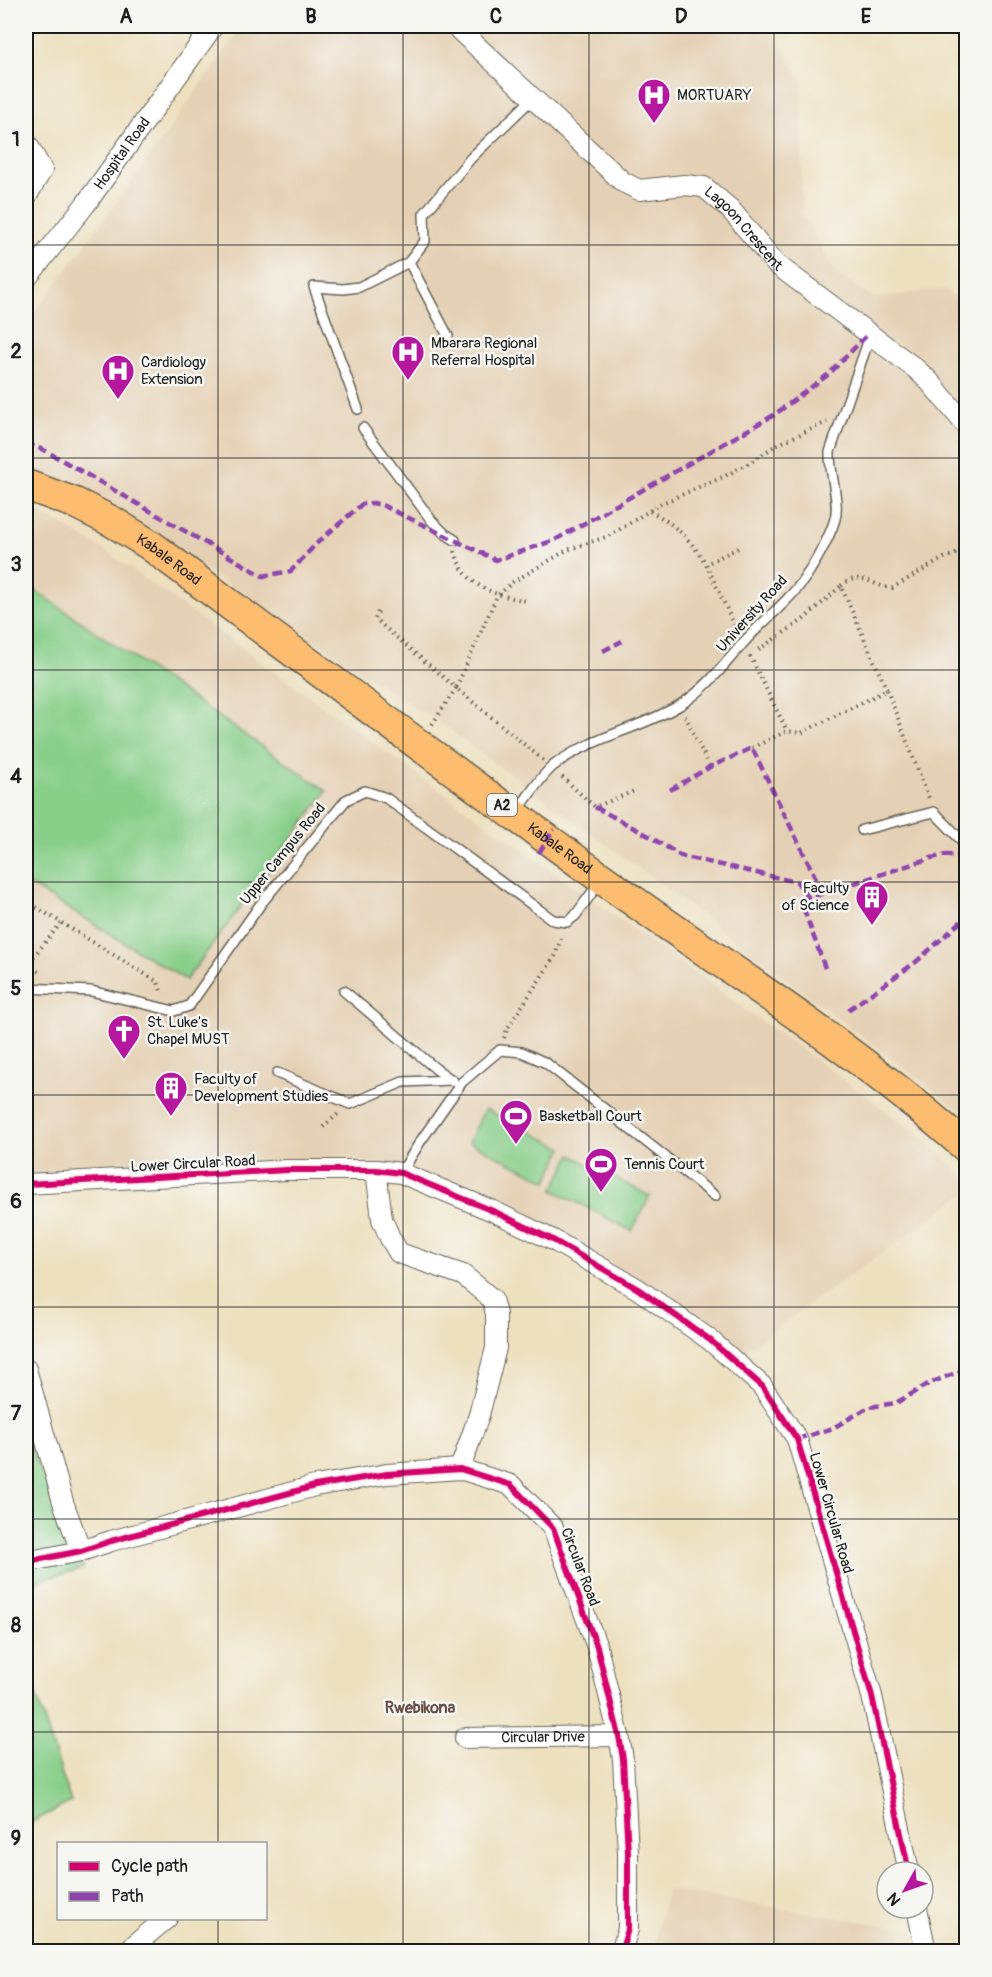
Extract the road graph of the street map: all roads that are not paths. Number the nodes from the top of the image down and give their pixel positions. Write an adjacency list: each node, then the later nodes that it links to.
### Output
1 (213, 26): 7 (street, Hospital Road)
2 (455, 26): 3 (street, Lagoon Crescent)
3 (532, 99): 6 (lane); 9 (street, Lagoon Crescent)
4 (26, 142): 5 (street)
5 (26, 197)
6 (409, 262): 8 (lane); 10 (lane)
7 (26, 279)
8 (448, 336)
9 (870, 336): 11 (street, Lagoon Crescent); 15 (lane, University Road)
10 (358, 409)
11 (966, 425)
12 (363, 428): 14 (lane)
13 (26, 485): 15 (main road, Kabale Road / A2)
14 (455, 540)
15 (514, 814): 18 (main road, Kabale Road / A2)
16 (862, 830): 17 (lane)
17 (966, 845)
18 (602, 878): 19 (lane, Upper Campus Road); 24 (main road, Kabale Road / A2)
19 (26, 988)
20 (344, 991): 22 (lane)
21 (277, 1073): 22 (lane)
22 (452, 1080): 23 (lane)
23 (462, 1082): 26 (lane); 28 (lane)
24 (966, 1147)
25 (376, 1170): 26 (street, Lower Circular Road); 27 (street, Lower Circular Road); 30 (street)
26 (401, 1173): 35 (street, Lower Circular Road)
27 (26, 1184)
28 (715, 1196)
29 (26, 1368): 31 (street)
30 (460, 1469): 31 (street, Circular Road); 33 (street, Circular Road)
31 (81, 1551): 32 (street, Circular Road)
32 (26, 1562)
33 (619, 1736): 34 (street, Circular Drive); 39 (street, Circular Road)
34 (465, 1738)
35 (906, 1860)
36 (165, 1920): 38 (street)
37 (919, 1920): 40 (street)
38 (126, 1952)
39 (621, 1952)
40 (926, 1952)

